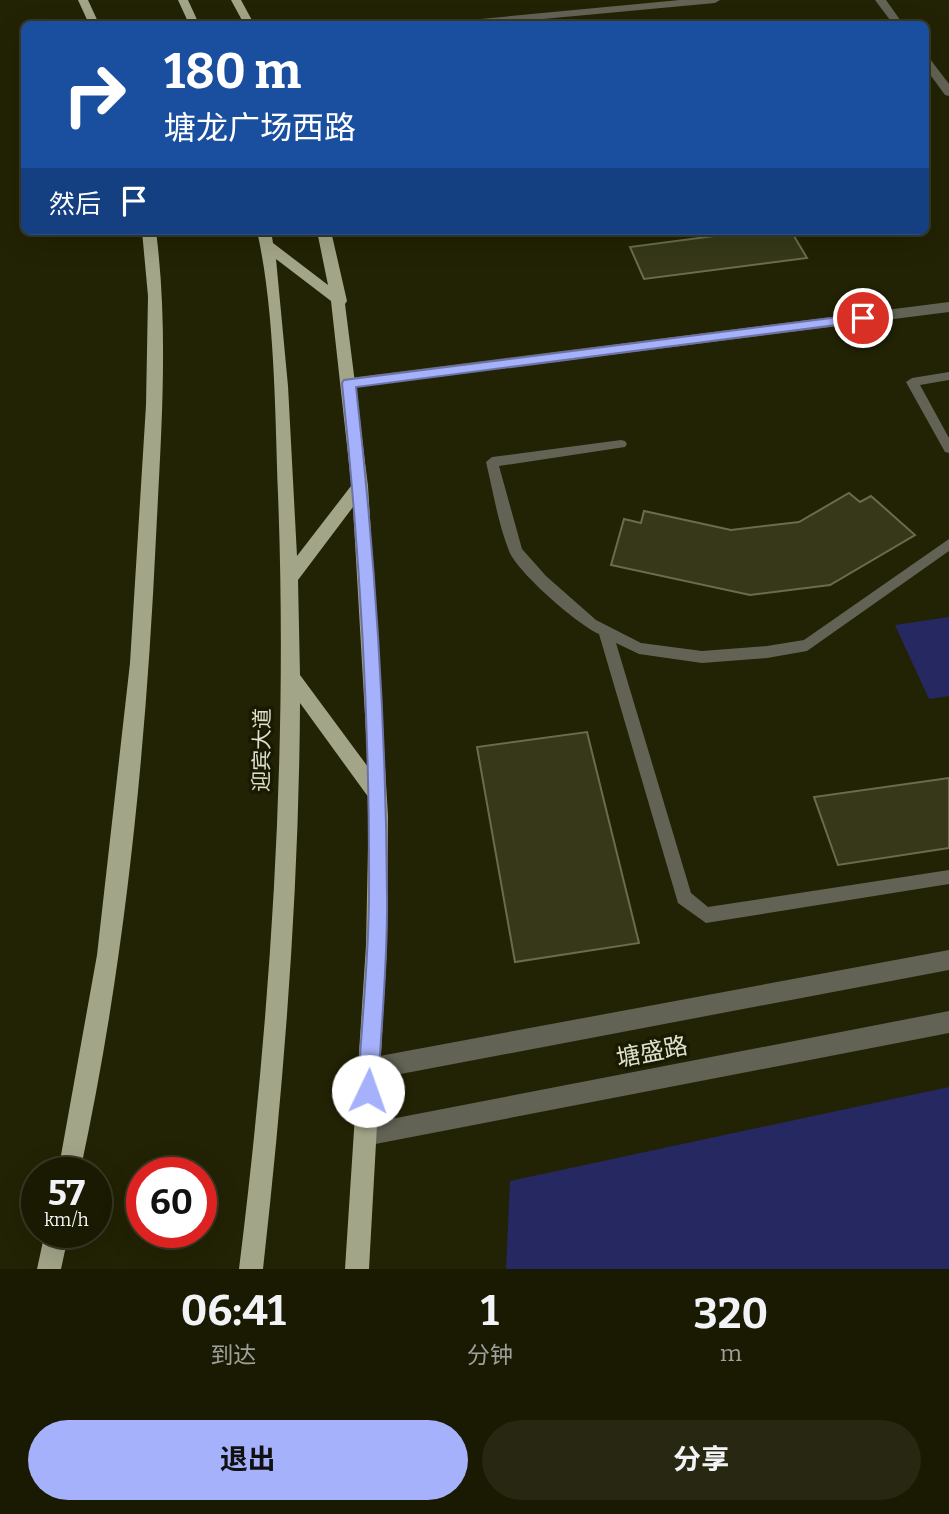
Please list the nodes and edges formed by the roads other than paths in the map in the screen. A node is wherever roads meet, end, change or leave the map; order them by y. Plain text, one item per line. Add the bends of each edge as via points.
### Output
1 (83, 0) edge
2 (183, 0) edge
3 (236, 0) edge
4 (716, 0) edge
5 (880, 0) edge
6 (93, 21) edge
7 (194, 21) edge
8 (247, 21) edge
9 (491, 21) edge
10 (896, 21) edge
11 (929, 65) edge
12 (949, 92) edge
13 (150, 235) edge
14 (325, 235) edge
15 (266, 239) edge
16 (340, 301) junction
17 (947, 310) edge
18 (949, 376) edge
19 (349, 383) junction
20 (621, 444) dead end
21 (949, 449) edge
22 (360, 486) junction
23 (949, 544) edge
24 (289, 579) junction
25 (605, 631) junction
26 (290, 676) junction
27 (376, 793) junction
28 (949, 877) edge
29 (949, 960) edge
30 (949, 1022) edge
31 (369, 1069) junction
32 (365, 1135) junction
33 (72, 1157) edge
34 (54, 1248) edge
35 (49, 1269) edge
36 (251, 1269) edge
37 (357, 1269) edge

1 - 6 main road
2 - 7 main road
3 - 8 main road
4 - 9 street
5 - 10 street
11 - 12 street
13 - 33 main road via 156,276 150,522 135,714 114,908
14 - 16 main road
15 - 16 main road
15 - 24 main road, 迎宾大道 via 280,366
16 - 19 main road
17 - 19 street
18 - 21 lane via 912,382
19 - 22 main road
20 - 25 lane via 492,462 516,551 551,589
22 - 24 main road
22 - 27 main road
23 - 25 lane via 807,645 702,657 639,648
24 - 26 main road, 迎宾大道
25 - 28 lane via 684,898 706,915
26 - 27 main road
26 - 36 main road, 迎宾大道 via 284,915 269,1130
27 - 31 main road via 378,897
29 - 31 street, 塘盛路
30 - 32 street, 塘盛路
31 - 32 main road
32 - 37 main road
34 - 35 main road

